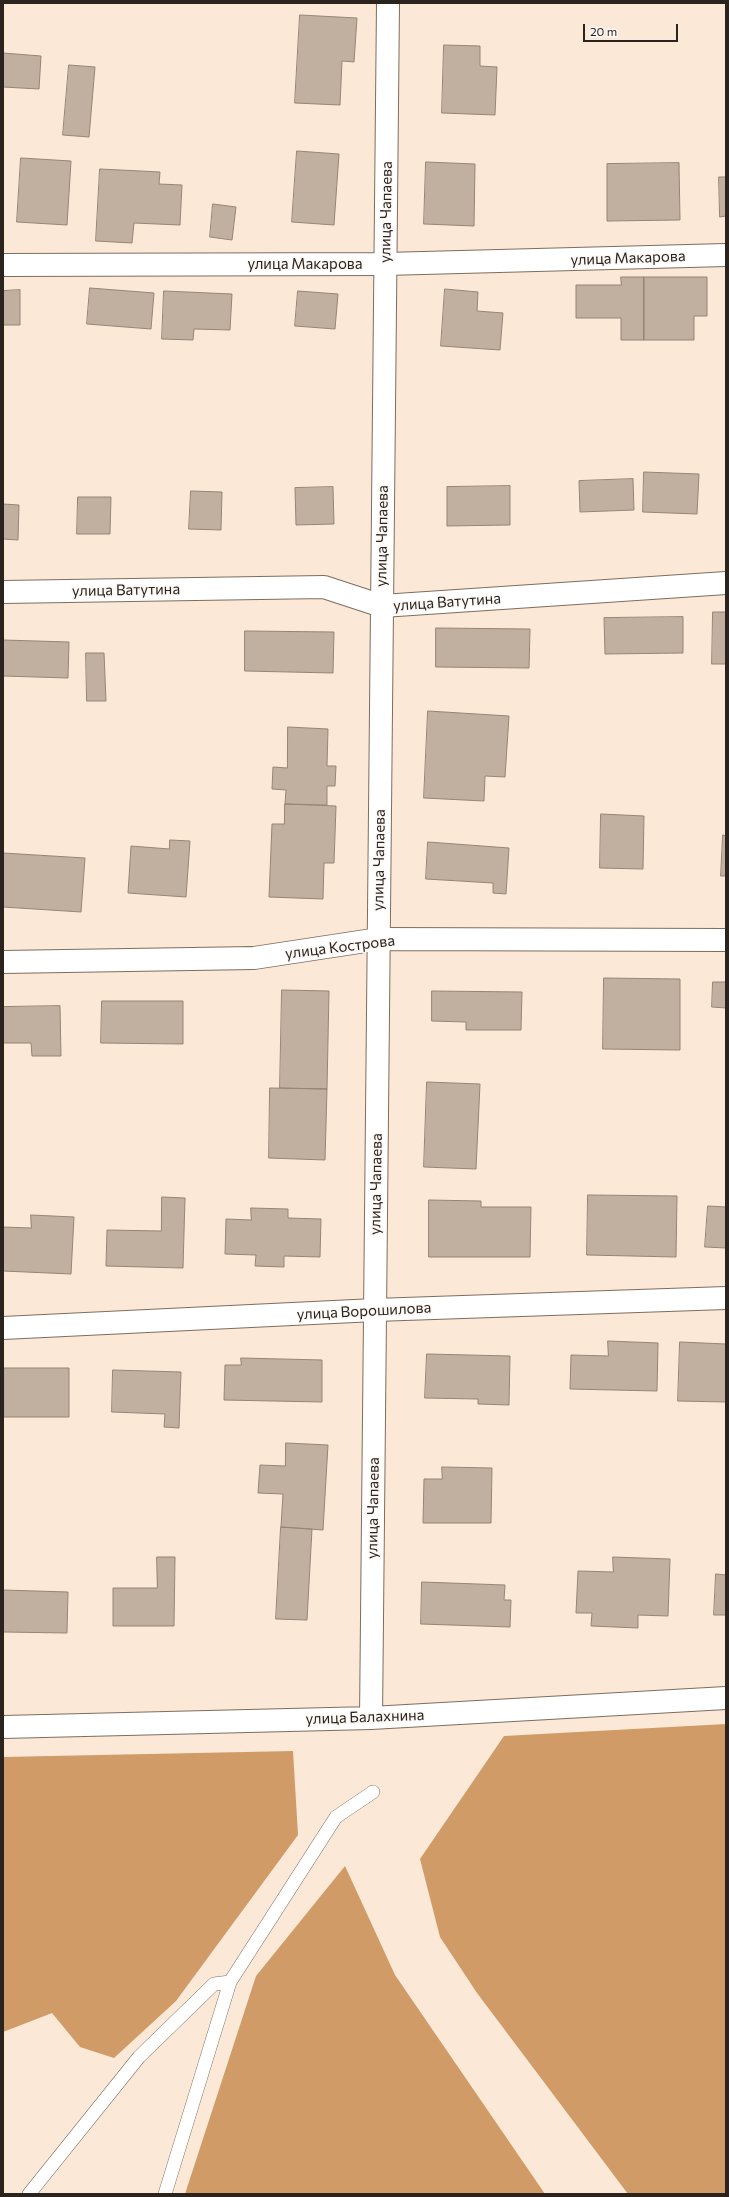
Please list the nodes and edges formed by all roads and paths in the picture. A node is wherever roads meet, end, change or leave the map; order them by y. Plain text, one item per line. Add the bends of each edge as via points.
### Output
1 (388, 3) edge
2 (726, 255) edge
3 (3, 264) edge
4 (385, 264) junction
5 (726, 583) edge
6 (3, 592) edge
7 (382, 606) junction
8 (379, 939) junction
9 (726, 940) edge
10 (3, 962) edge
11 (726, 1298) edge
12 (375, 1310) junction
13 (3, 1328) edge
14 (726, 1698) edge
15 (371, 1718) junction
16 (3, 1727) edge
17 (373, 1792) dead end
18 (230, 1982) junction
19 (29, 2194) edge
20 (165, 2194) edge

1 - 4 street, улица Чапаева
2 - 4 street, улица Макарова
3 - 4 street, улица Макарова
4 - 7 street, улица Чапаева
5 - 7 street, улица Ватутина
6 - 7 street, улица Ватутина via 324,588
7 - 8 street, улица Чапаева
8 - 9 street, улица Кострова
8 - 10 street, улица Кострова via 254,958
8 - 12 street, улица Чапаева
11 - 12 street, улица Ворошилова
12 - 13 street, улица Ворошилова
12 - 15 street, улица Чапаева
14 - 15 street, улица Балахнина
15 - 16 street, улица Балахнина
17 - 18 lane via 336,1817
18 - 19 lane via 214,1984 139,2057
18 - 20 lane

